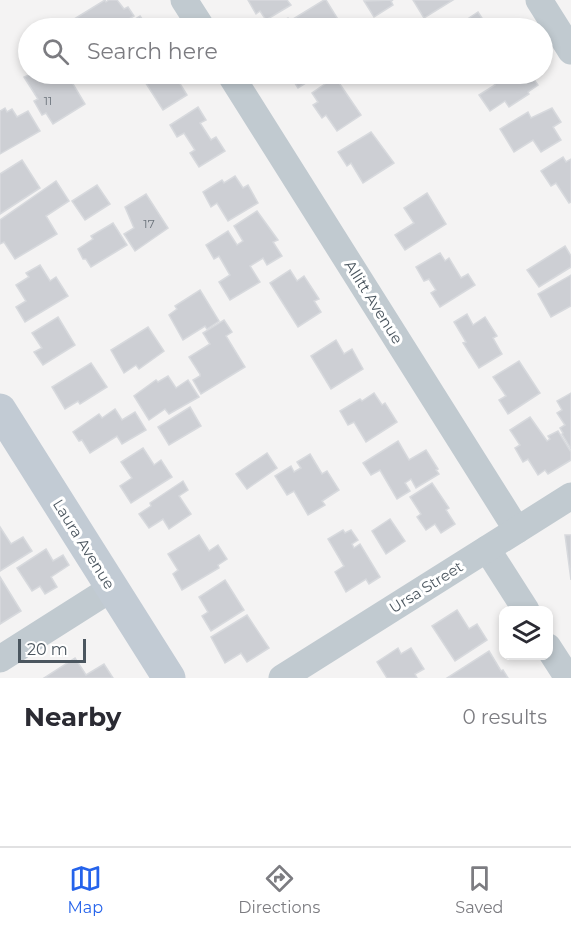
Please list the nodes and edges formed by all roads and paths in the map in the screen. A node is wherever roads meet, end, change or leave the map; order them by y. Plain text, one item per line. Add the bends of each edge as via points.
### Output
1 (184, 0) edge
2 (539, 0) edge
3 (196, 18) edge
4 (550, 18) edge
5 (553, 22) edge
6 (571, 51) edge
7 (236, 84) edge
8 (0, 410) edge
9 (571, 496) edge
10 (517, 530) junction
11 (487, 549) junction
12 (112, 588) junction
13 (523, 606) edge
14 (553, 654) edge
15 (0, 659) edge
16 (169, 678) edge
17 (282, 678) edge
18 (568, 678) edge

1 - 3 street
2 - 4 street
5 - 6 street
7 - 10 street, Allitt Avenue
8 - 12 street, Laura Avenue
9 - 10 street, Ursa Street
10 - 11 street, Ursa Street
11 - 13 street
11 - 17 street, Ursa Street
12 - 15 street
12 - 16 street, Laura Avenue
14 - 18 street

